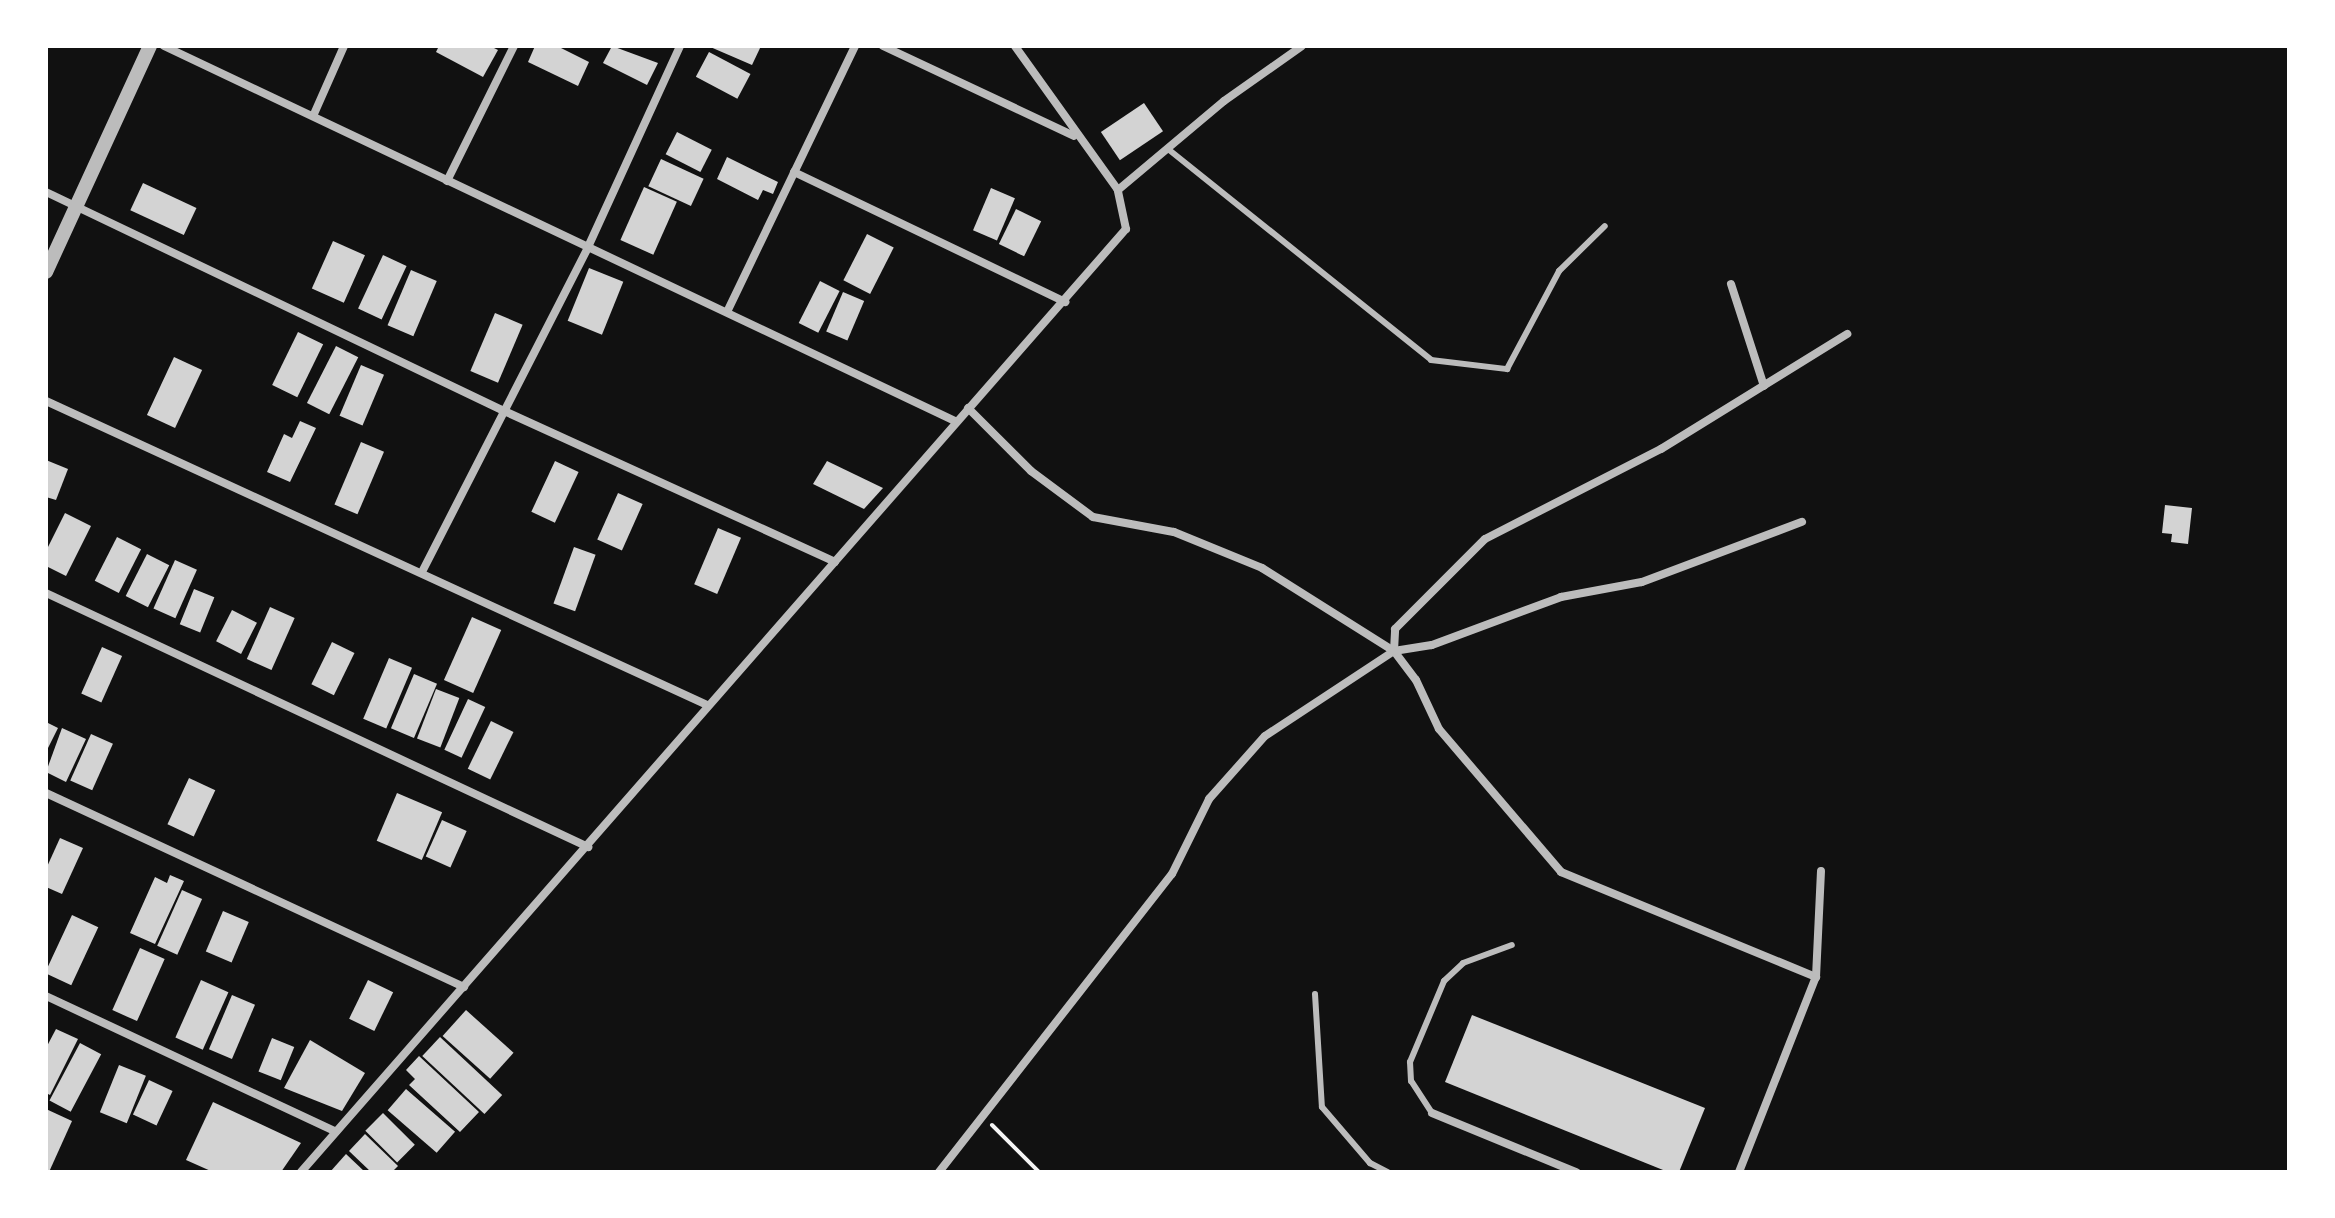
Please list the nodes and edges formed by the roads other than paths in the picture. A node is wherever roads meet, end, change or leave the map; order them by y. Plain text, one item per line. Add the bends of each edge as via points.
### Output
1 (150, 46) edge
2 (164, 46) edge
3 (344, 46) edge
4 (514, 46) edge
5 (680, 46) edge
6 (855, 46) edge
7 (883, 46) edge
8 (1015, 46) edge
9 (1302, 46) edge
10 (314, 114) junction
11 (1077, 137) junction
12 (1168, 149) junction
13 (794, 172) junction
14 (447, 181) junction
15 (1118, 190) junction
16 (46, 192) edge
17 (76, 206) junction
18 (1605, 226) dead end
19 (588, 247) junction
20 (46, 272) edge
21 (1731, 284) dead end
22 (1065, 302) junction
23 (727, 312) junction
24 (1847, 334) dead end
25 (1764, 386) junction
26 (46, 401) edge
27 (968, 408) junction
28 (502, 410) junction
29 (955, 421) junction
30 (1802, 522) dead end
31 (835, 562) junction
32 (423, 570) junction
33 (46, 593) edge
34 (1394, 651) junction
35 (707, 705) junction
36 (46, 793) edge
37 (588, 847) junction
38 (1821, 871) dead end
39 (1512, 945) dead end
40 (1816, 977) junction
41 (464, 987) junction
42 (1315, 994) dead end
43 (46, 996) edge
44 (1432, 1113) joint
45 (336, 1132) junction
46 (301, 1172) edge
47 (939, 1172) edge
48 (1388, 1172) edge
49 (1576, 1172) edge
50 (1739, 1172) edge

1 - 17 street
2 - 10 street
3 - 10 street
4 - 14 street
5 - 19 street
6 - 13 street
7 - 11 street
8 - 11 street
9 - 12 street
10 - 14 street
11 - 15 street
12 - 15 street
12 - 18 lane via 1431,360 1507,369 1559,271
13 - 22 street
13 - 23 street
14 - 19 street
15 - 22 street via 1126,229
16 - 17 street
17 - 20 street
17 - 28 street
19 - 23 street
19 - 28 street
21 - 25 street
22 - 27 street
23 - 29 street
24 - 25 street
25 - 34 street via 1661,449 1485,539 1395,629
26 - 32 street
27 - 29 street
27 - 34 street via 1031,471 1093,517 1174,532 1262,568
28 - 31 street
28 - 32 street
29 - 31 street
30 - 34 street via 1642,582 1561,597 1432,645
31 - 35 street
32 - 35 street
33 - 37 street
34 - 40 street via 1416,680 1439,729 1561,872
34 - 47 street via 1265,736 1209,799 1172,874
35 - 37 street
36 - 41 street
37 - 41 street
38 - 40 street
39 - 44 lane via 1463,963 1444,981 1410,1062 1411,1081
40 - 50 street
41 - 45 street
42 - 48 lane via 1322,1107 1370,1163
43 - 45 street
44 - 49 street
45 - 46 street

